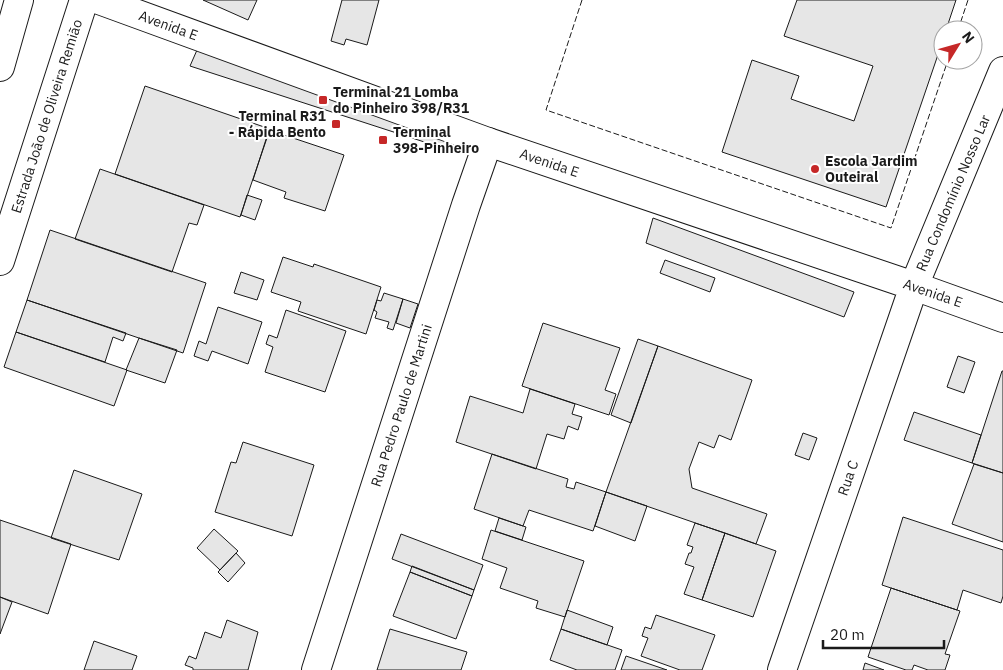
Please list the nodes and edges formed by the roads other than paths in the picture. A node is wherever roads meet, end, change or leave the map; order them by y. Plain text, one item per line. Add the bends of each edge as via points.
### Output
1 (19, 0) edge
2 (84, 0) edge
3 (99, 0) edge
4 (0, 67) edge
5 (1003, 72) edge
6 (488, 142) junction
7 (0, 261) edge
8 (914, 286) junction
9 (1003, 318) edge
10 (316, 670) edge
11 (782, 670) edge

1 - 4 street
2 - 7 street, Estrada João de Oliveira Remião
3 - 6 street, Avenida E
5 - 8 street, Rua Condomínio Nosso Lar
6 - 8 street, Avenida E
6 - 10 street, Rua Pedro Paulo de Martini
8 - 9 street, Avenida E
8 - 11 street, Rua C

